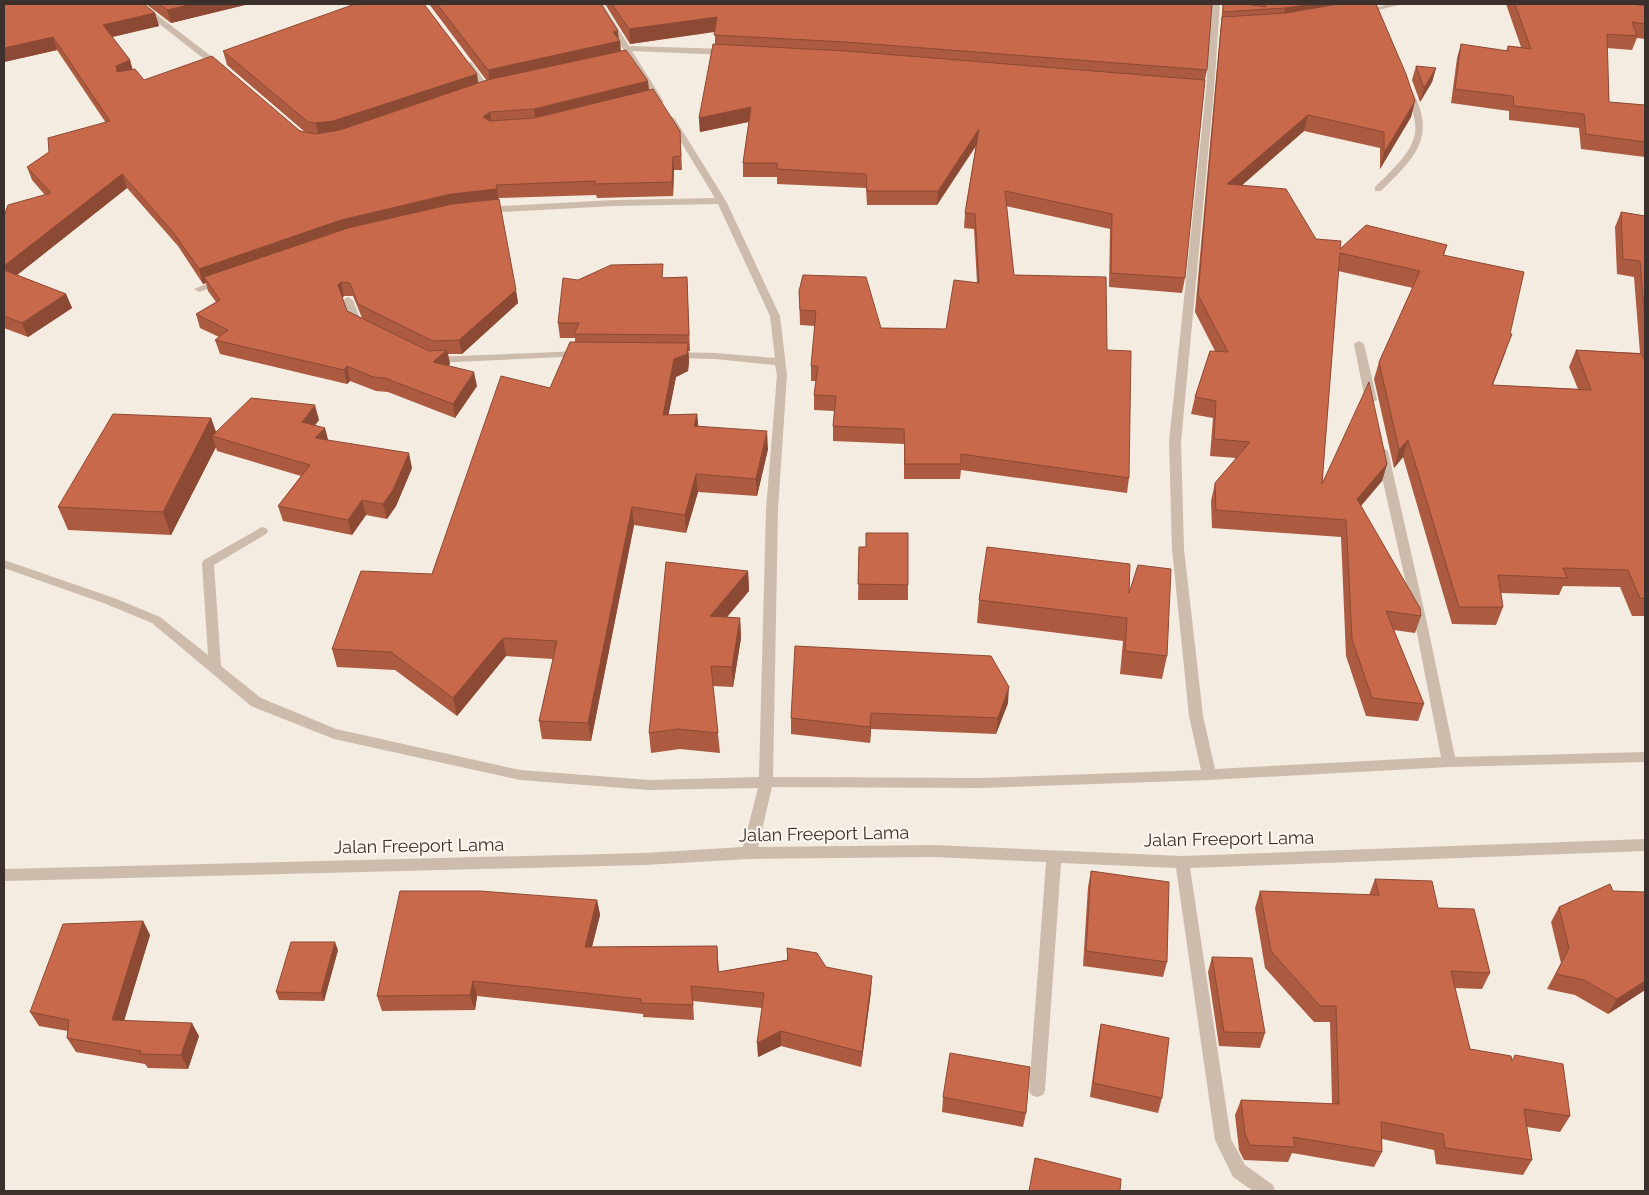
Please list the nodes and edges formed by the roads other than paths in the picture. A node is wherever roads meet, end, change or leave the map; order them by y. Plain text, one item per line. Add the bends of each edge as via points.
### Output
1 (138, 4) edge
2 (600, 4) edge
3 (1216, 4) edge
4 (1399, 4) edge
5 (1349, 14) edge
6 (735, 52) edge
7 (627, 55) junction
8 (464, 58) edge
9 (228, 73) edge
10 (1406, 85) edge
11 (496, 88) edge
12 (486, 90) junction
13 (477, 94) edge
14 (1378, 189) dead end
15 (721, 201) junction
16 (474, 211) edge
17 (227, 279) edge
18 (199, 289) dead end
19 (348, 300) edge
20 (372, 330) edge
21 (1359, 344) dead end
22 (590, 354) edge
23 (424, 355) edge
24 (657, 355) edge
25 (780, 362) junction
26 (1373, 408) edge
27 (1379, 436) edge
28 (262, 531) dead end
29 (4, 564) edge
30 (215, 669) junction
31 (1645, 757) edge
32 (1449, 762) junction
33 (1209, 775) junction
34 (766, 782) junction
35 (1645, 844) edge
36 (749, 852) junction
37 (1054, 856) junction
38 (1182, 862) junction
39 (4, 875) edge
40 (1037, 1090) dead end
41 (1268, 1191) edge

1 - 9 street via 210,64
2 - 7 street
3 - 33 street via 1219,29 1205,90 1175,442 1178,549 1196,716
4 - 5 street via 1376,14
6 - 7 street
7 - 15 street
8 - 12 street
10 - 14 street via 1420,128 1414,145
11 - 12 street
12 - 13 street
15 - 16 street via 514,206
15 - 25 street via 775,316
17 - 18 street
19 - 20 street via 355,321
21 - 26 street
22 - 23 street via 432,360
24 - 25 street
25 - 34 street via 782,375 772,509
27 - 32 street
28 - 30 street via 208,563
29 - 30 street via 156,620
30 - 34 street via 256,702 334,734 520,775 649,785
31 - 32 street
32 - 33 street
33 - 34 street via 982,783
34 - 36 street
35 - 38 street, Jalan Freeport Lama
36 - 37 street, Jalan Freeport Lama via 934,851
36 - 39 street, Jalan Freeport Lama via 644,859
37 - 38 street, Jalan Freeport Lama
37 - 40 street
38 - 41 street via 1223,1140 1239,1171

